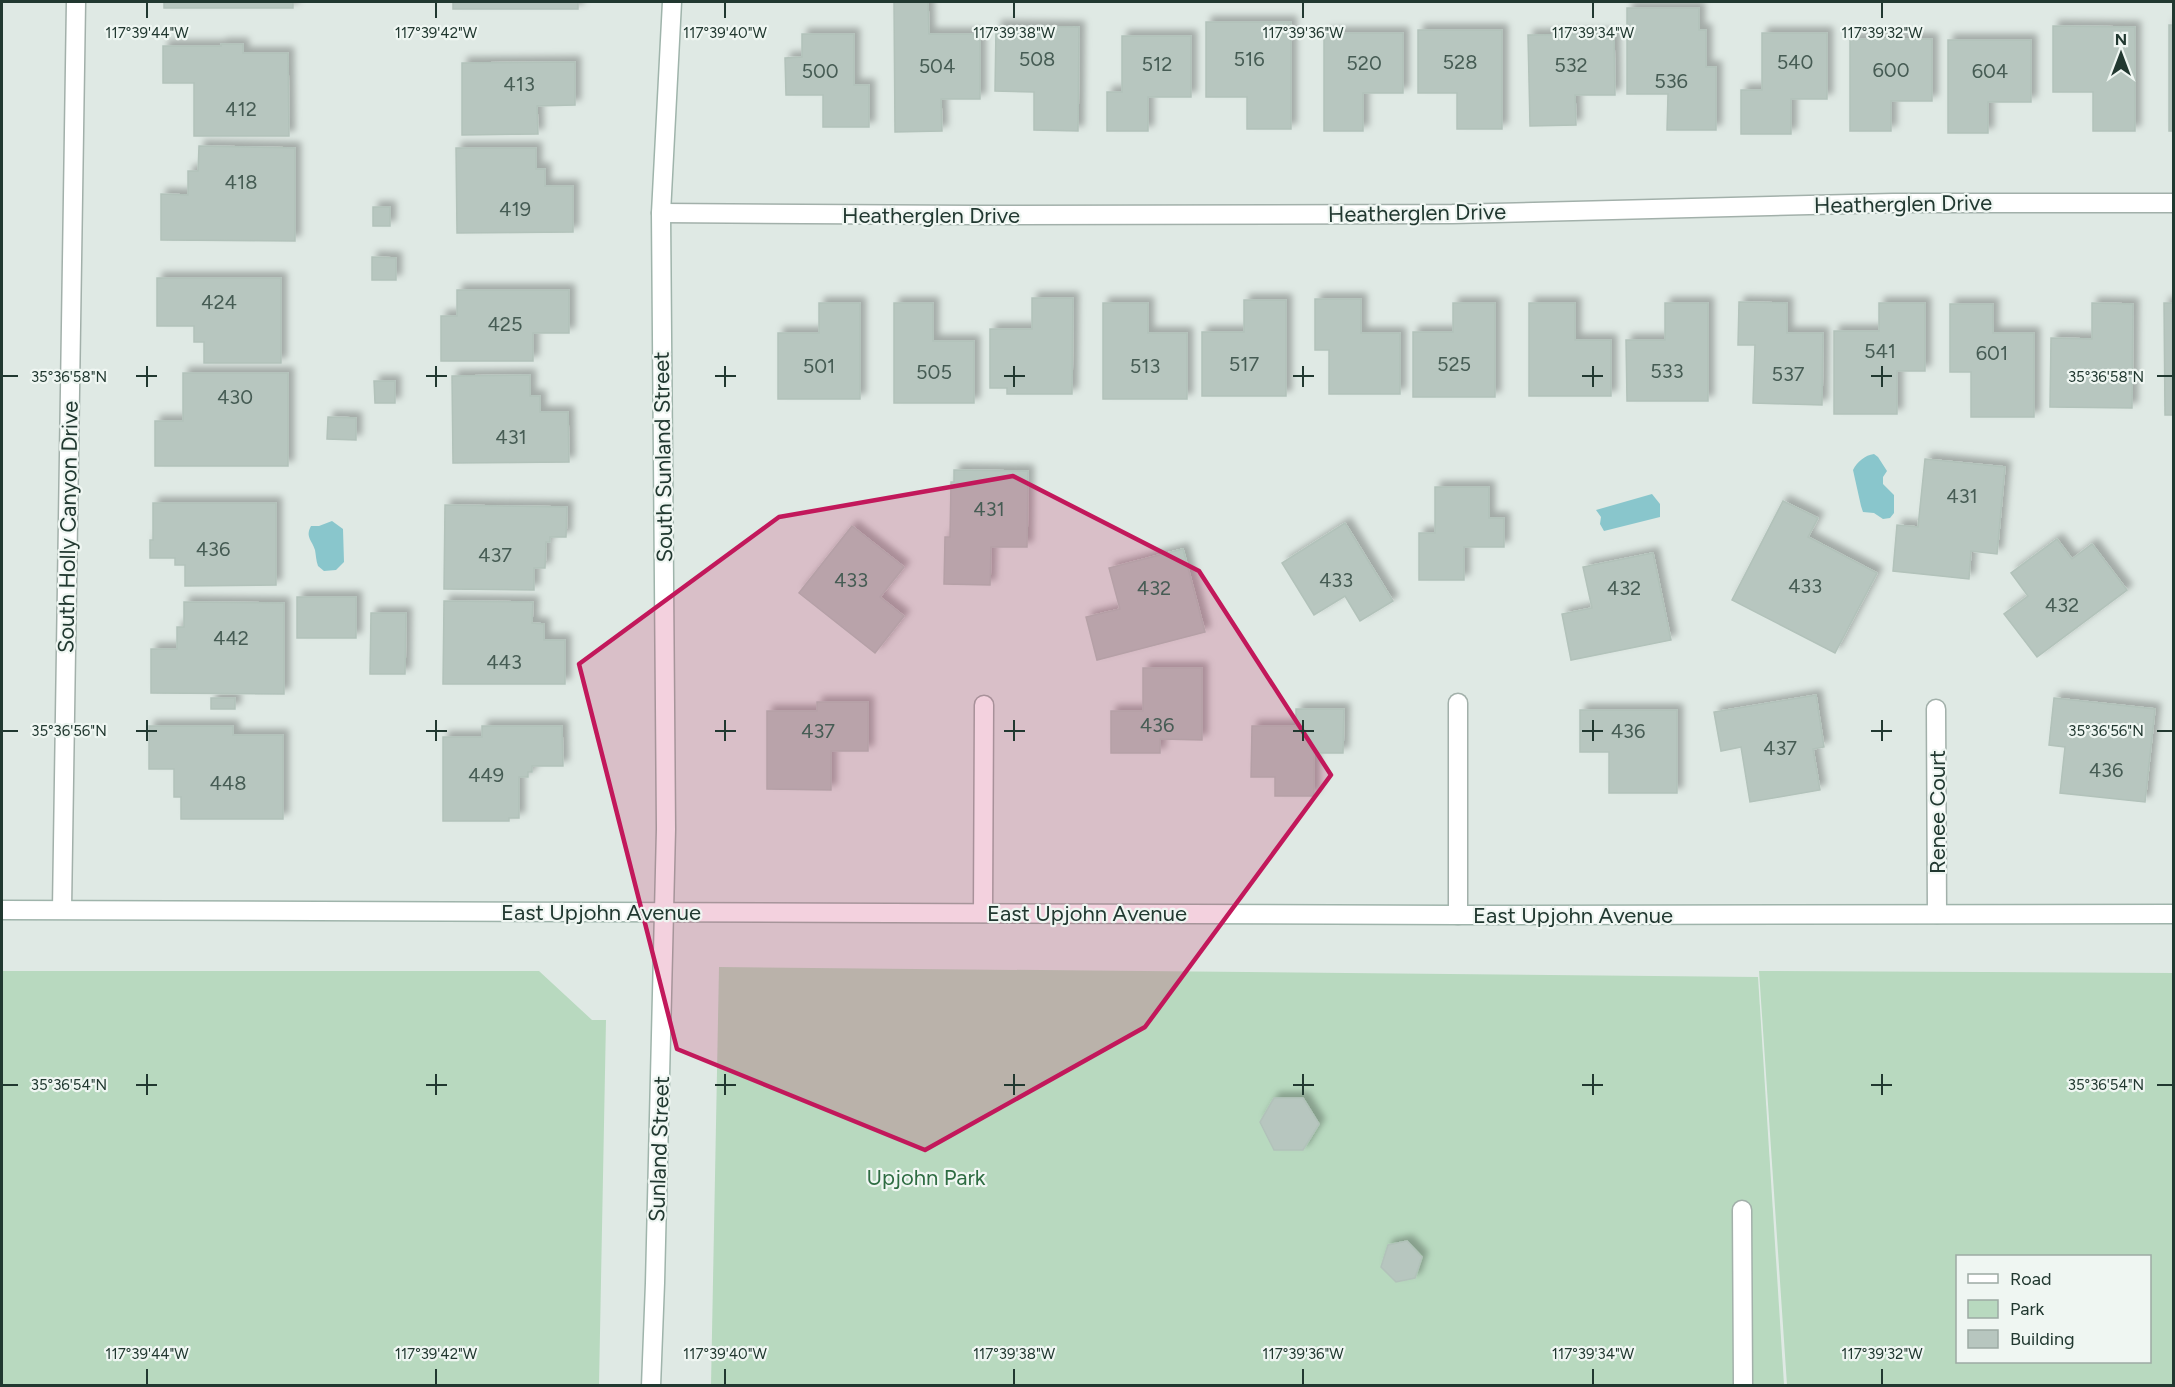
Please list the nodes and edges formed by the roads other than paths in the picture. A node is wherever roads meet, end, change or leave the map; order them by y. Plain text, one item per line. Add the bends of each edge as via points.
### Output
1 (76, 2) edge
2 (672, 2) edge
3 (2174, 203) edge
4 (661, 213) junction
5 (1458, 703) dead end
6 (984, 705) dead end
7 (1936, 709) dead end
8 (62, 909) junction
9 (2, 910) edge
10 (665, 912) junction
11 (983, 913) junction
12 (1937, 914) junction
13 (2174, 914) edge
14 (1458, 915) junction
15 (1742, 1210) dead end
16 (651, 1386) edge
17 (1743, 1386) edge

1 - 8 street, South Holly Canyon Drive
2 - 4 street, South Sunland Street
3 - 4 street, Heatherglen Drive via 1893,203 1452,214
4 - 10 street, South Sunland Street
5 - 14 street
6 - 11 street
7 - 12 street, Renee Court
8 - 9 street, East Upjohn Avenue
8 - 10 street, East Upjohn Avenue
10 - 11 street, East Upjohn Avenue
10 - 16 street, Sunland Street
11 - 14 street, East Upjohn Avenue
12 - 13 street, East Upjohn Avenue
12 - 14 street, East Upjohn Avenue
15 - 17 street

